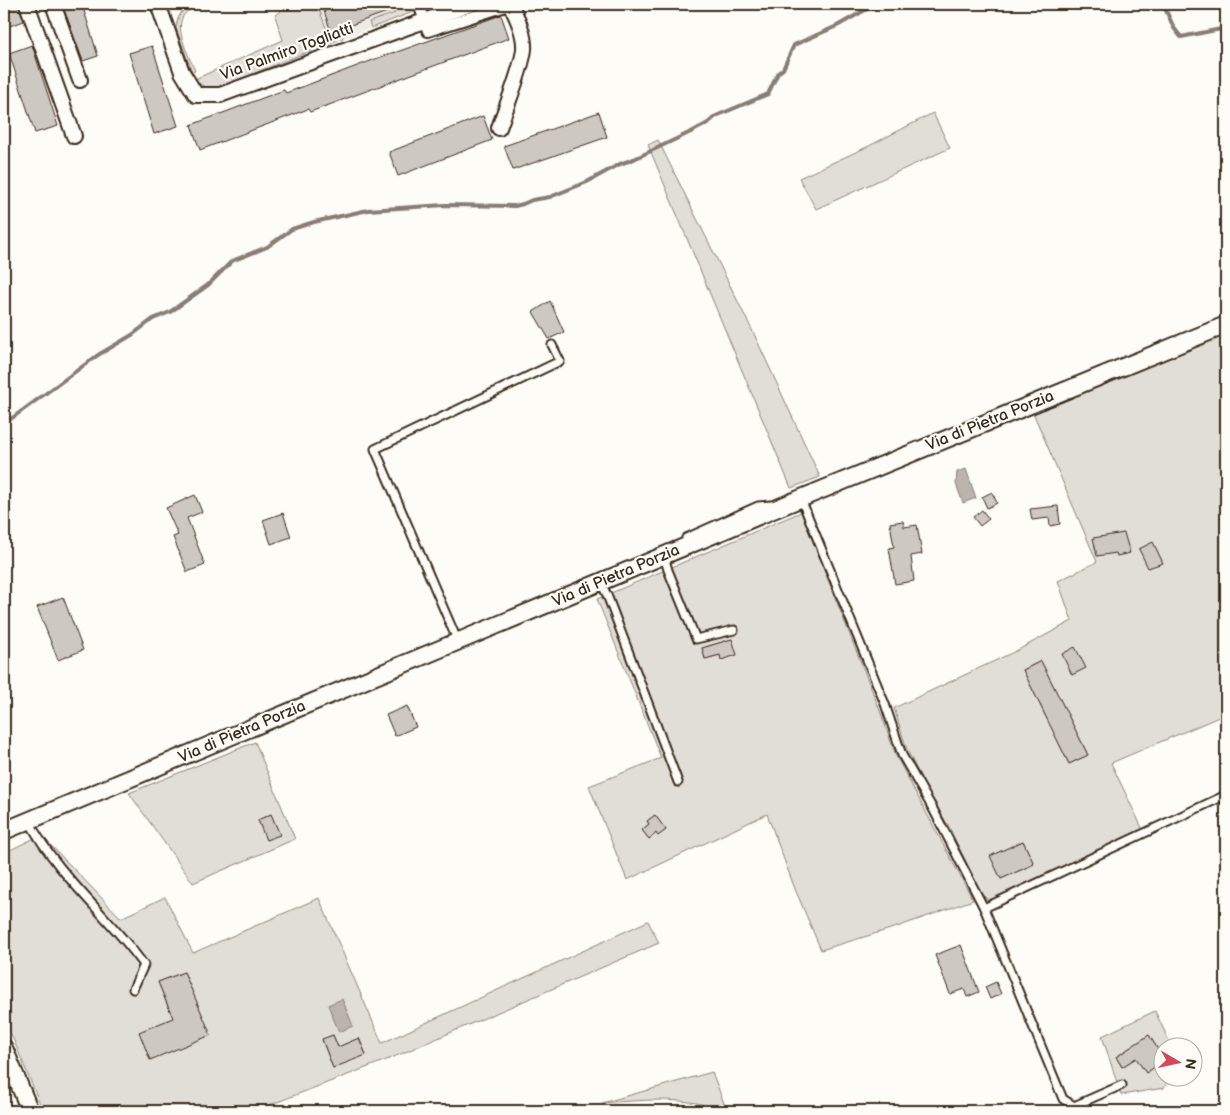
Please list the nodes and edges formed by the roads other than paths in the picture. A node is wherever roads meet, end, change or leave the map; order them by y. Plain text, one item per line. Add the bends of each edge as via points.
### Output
1 (27, 4) edge
2 (53, 4) edge
3 (158, 4) edge
4 (419, 4) edge
5 (472, 4) edge
6 (511, 4) edge
7 (424, 20) junction
8 (80, 80) dead end
9 (499, 128) dead end
10 (74, 136) dead end
11 (1226, 325) edge
12 (552, 345) dead end
13 (796, 501) junction
14 (670, 554) junction
15 (600, 582) junction
16 (734, 630) dead end
17 (458, 642) junction
18 (678, 782) dead end
19 (1226, 795) edge
20 (29, 821) junction
21 (5, 832) edge
22 (984, 908) junction
23 (132, 989) dead end
24 (4, 1048) edge
25 (1122, 1085) dead end
26 (30, 1111) edge

1 - 10 street
2 - 8 street
3 - 7 street, Via Palmiro Togliatti via 182,72 196,95 220,95
4 - 7 street
5 - 7 street
6 - 7 street via 428,31
6 - 9 street via 523,34 524,48
11 - 13 street, Via di Pietra Porzia
12 - 17 lane via 560,361 375,449
13 - 14 street, Via di Pietra Porzia
13 - 22 lane via 885,704 902,755
14 - 15 street, Via di Pietra Porzia
14 - 16 lane via 668,570 696,639
15 - 17 street, Via di Pietra Porzia
15 - 18 lane
17 - 20 street, Via di Pietra Porzia
19 - 22 lane
20 - 21 street, Via di Pietra Porzia
20 - 23 lane via 68,877 144,965
22 - 25 lane via 1063,1099 1074,1106
24 - 26 street

